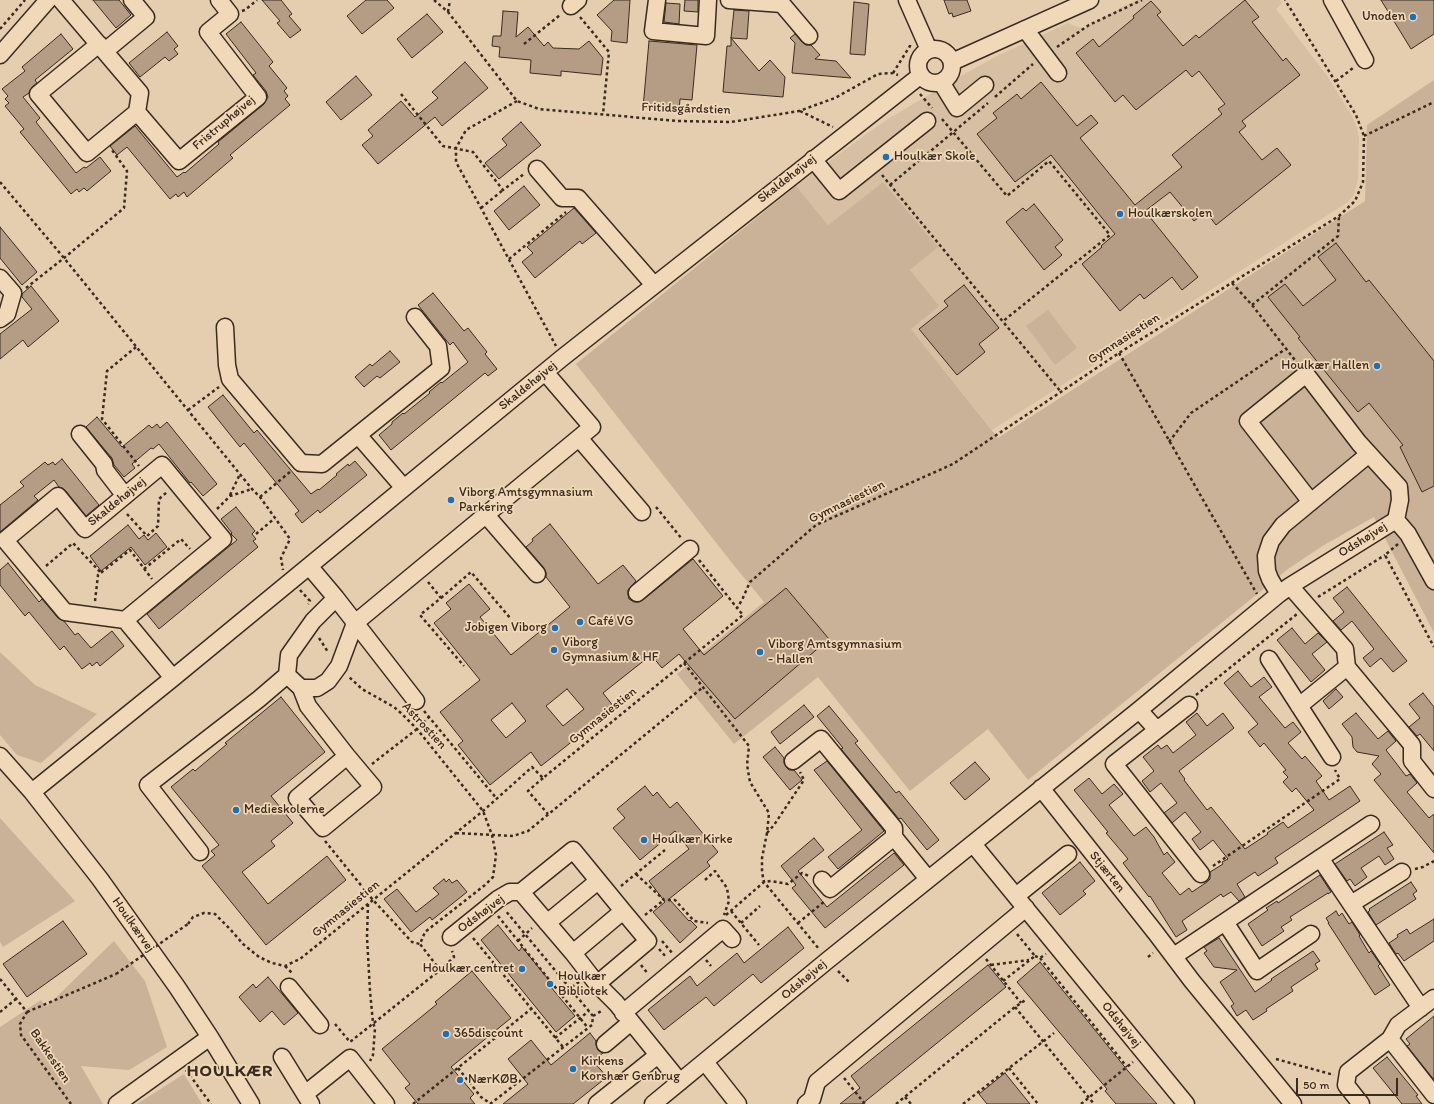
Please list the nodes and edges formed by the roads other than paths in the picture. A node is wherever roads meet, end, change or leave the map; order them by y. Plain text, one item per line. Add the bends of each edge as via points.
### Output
1 (48, 0) edge
2 (62, 0) edge
3 (132, 0) edge
4 (219, 0) edge
5 (657, 0) edge
6 (708, 0) edge
7 (729, 0) edge
8 (907, 0) edge
9 (1090, 0) edge
10 (1332, 0) edge
11 (1025, 29) junction
12 (809, 36) dead end
13 (102, 47) junction
14 (929, 50) junction
15 (0, 55) edge
16 (1365, 60) road end
17 (952, 62) junction
18 (1058, 73) dead end
19 (916, 79) junction
20 (940, 82) junction
21 (985, 85) dead end
22 (137, 112) junction
23 (933, 115) road end
24 (812, 159) junction
25 (538, 169) road end
26 (0, 278) edge
27 (654, 285) junction
28 (415, 316) dead end
29 (0, 319) edge
30 (225, 327) dead end
31 (545, 372) junction
32 (80, 434) dead end
33 (358, 435) junction
34 (579, 438) junction
35 (1369, 454) junction
36 (404, 488) junction
37 (121, 499) junction
38 (1311, 502) junction
39 (642, 512) dead end
40 (486, 515) junction
41 (1396, 520) junction
42 (690, 549) dead end
43 (309, 566) junction
44 (537, 574) dead end
45 (1434, 581) edge
46 (1285, 590) junction
47 (637, 593) dead end
48 (336, 598) junction
49 (125, 620) junction
50 (356, 623) junction
51 (1269, 659) dead end
52 (1347, 667) junction
53 (287, 675) junction
54 (173, 678) junction
55 (301, 688) junction
56 (416, 701) road end
57 (1189, 705) road end
58 (1299, 706) junction
59 (1139, 710) junction
60 (1157, 730) junction
61 (0, 756) edge
62 (347, 756) junction
63 (1332, 757) road end
64 (793, 761) road end
65 (1040, 788) junction
66 (1434, 788) edge
67 (32, 792) junction
68 (1371, 824) dead end
69 (894, 837) junction
70 (972, 844) junction
71 (200, 852) dead end
72 (1068, 854) dead end
73 (1320, 858) junction
74 (1402, 872) road end
75 (1201, 874) road end
76 (928, 879) junction
77 (598, 881) junction
78 (826, 884) road end
79 (522, 892) junction
80 (1021, 902) junction
81 (1351, 904) junction
82 (624, 911) junction
83 (545, 921) junction
84 (1225, 922) junction
85 (1311, 934) dead end
86 (451, 937) road end
87 (732, 939) dead end
88 (573, 953) junction
89 (1174, 956) junction
90 (593, 979) junction
91 (292, 982) road end
92 (1434, 998) edge
93 (1421, 1008) junction
94 (627, 1017) junction
95 (325, 1022) road end
96 (210, 1037) junction
97 (1390, 1039) junction
98 (605, 1044) dead end
99 (658, 1055) junction
100 (282, 1057) dead end
101 (705, 1062) junction
102 (680, 1082) junction
103 (1434, 1094) edge
104 (308, 1099) edge
105 (117, 1104) edge
106 (251, 1104) edge
107 (386, 1104) edge
108 (597, 1104) edge
109 (653, 1104) edge
110 (738, 1104) edge
111 (806, 1104) edge
112 (1186, 1104) edge
113 (1293, 1104) edge
114 (1361, 1104) edge

1 - 15 street
2 - 13 street
3 - 13 street via 146,17
4 - 22 street, Fristruphøjvej via 230,14 208,32 258,97 179,161
5 - 6 street via 653,31 706,36
7 - 12 street via 782,4
8 - 14 street
9 - 11 street
10 - 16 street
11 - 17 street
11 - 18 street
13 - 22 street via 140,92
13 - 22 street via 38,94 87,153
14 - 17 street via 943,51
14 - 19 street via 920,59
17 - 20 street via 947,78
19 - 20 street
19 - 24 street, Skaldehøjvej
20 - 21 street via 957,108
23 - 24 street via 839,191
24 - 27 street, Skaldehøjvej
25 - 27 street via 562,198 578,198
26 - 29 street via 13,293 7,314
27 - 31 street, Skaldehøjvej
28 - 33 street via 438,346 441,368
30 - 33 street via 230,379 301,463 322,464
31 - 34 street via 592,427
31 - 36 street, Skaldehøjvej
32 - 37 street via 104,464
33 - 36 street
34 - 39 street
34 - 40 street
35 - 38 street
35 - 38 street via 1306,374 1248,421
35 - 41 street via 1399,487 1400,500
36 - 43 street, Skaldehøjvej
37 - 49 street, Skaldehøjvej via 162,465 223,539
37 - 49 street, Skaldehøjvej via 85,529 58,496 5,540 65,612
38 - 46 street via 1283,525 1271,541 1266,556 1270,579
40 - 44 street
40 - 50 street
41 - 45 street, Odshøjvej via 1408,534
41 - 46 street, Odshøjvej
42 - 47 street
43 - 48 street
43 - 54 street, Skaldehøjvej
46 - 52 street via 1307,606 1345,649
46 - 59 street, Odshøjvej
48 - 50 street
48 - 53 street via 313,621 289,655
49 - 54 street
50 - 55 street via 339,666 328,681 318,688
50 - 56 street
51 - 58 street
52 - 58 street
52 - 66 street via 1412,745 1412,761
53 - 55 street
53 - 71 street via 148,785
54 - 67 street, Skaldehøjvej
55 - 62 street via 308,706
57 - 60 street
58 - 63 street
59 - 60 street
59 - 65 street, Odshøjvej
60 - 75 street via 1114,764
61 - 67 street, Houlkærvej
62 - 62 street via 297,798 323,828 372,787
64 - 69 street via 821,739 894,828
65 - 70 street, Odshøjvej
65 - 89 street, Stjærten
67 - 96 street, Houlkærvej via 100,879
68 - 73 street
69 - 76 street
69 - 78 street
70 - 76 street, Odshøjvej
70 - 80 street, Odshøjvej
72 - 80 street
73 - 81 street
73 - 84 street
74 - 81 street
76 - 101 street, Odshøjvej
77 - 79 street via 573,850
77 - 82 street
77 - 83 street
79 - 83 street, Odshøjvej
79 - 86 street, Odshøjvej via 510,892 494,902
80 - 111 street via 1008,923 817,1082 812,1099
80 - 112 street, Odshøjvej
81 - 93 street
82 - 88 street
82 - 90 street via 648,941
83 - 88 street, Odshøjvej
84 - 85 street via 1257,970
84 - 89 street
87 - 94 street via 724,929 657,985
88 - 90 street, Odshøjvej
89 - 113 street, Stjærten
90 - 94 street, Odshøjvej
91 - 95 street
92 - 93 street
93 - 97 street via 1398,1025
94 - 98 street
94 - 99 street, Odshøjvej
96 - 105 street
96 - 106 street, Houlkærvej
97 - 103 street
97 - 114 street via 1348,1072 1346,1085
99 - 102 street, Odshøjvej
99 - 108 street
100 - 104 street
101 - 102 street, Odshøjvej
101 - 110 street
102 - 109 street, Odshøjvej
104 - 107 street via 350,1058

